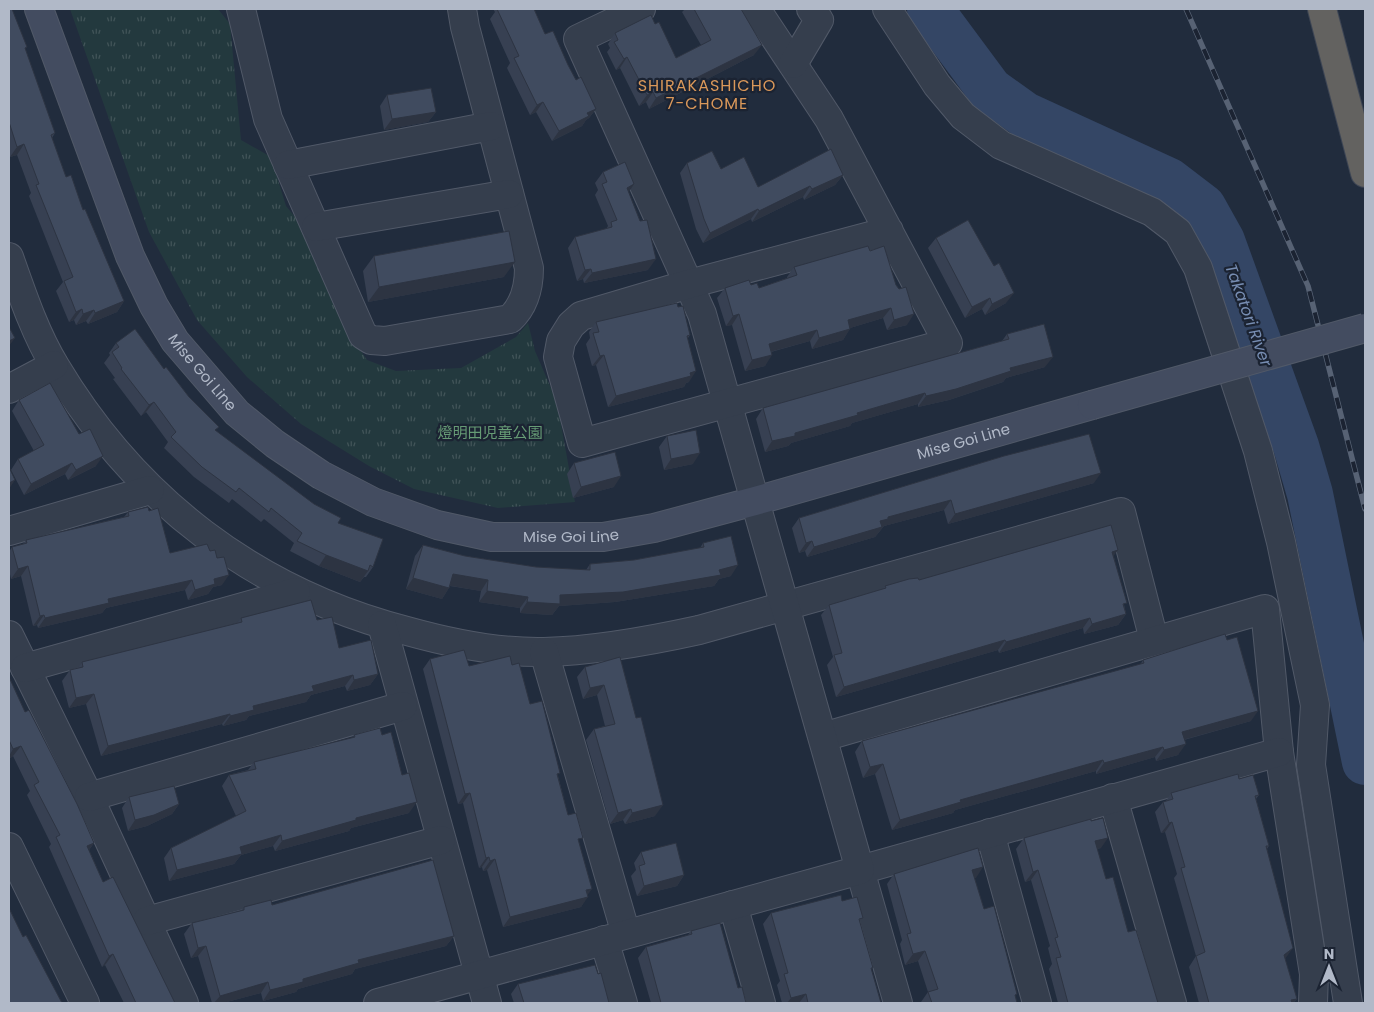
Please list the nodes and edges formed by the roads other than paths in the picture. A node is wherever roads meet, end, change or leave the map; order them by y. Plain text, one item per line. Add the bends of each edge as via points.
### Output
1 (39, 9) edge
2 (241, 9) edge
3 (462, 9) edge
4 (641, 9) edge
5 (756, 9) edge
6 (812, 9) edge
7 (887, 9) edge
8 (1322, 9) edge
9 (793, 64) junction
10 (491, 126) junction
11 (288, 165) junction
12 (1365, 173) edge
13 (509, 194) junction
14 (316, 227) junction
15 (889, 232) junction
16 (9, 258) edge
17 (689, 284) junction
18 (1365, 328) edge
19 (54, 365) junction
20 (9, 389) edge
21 (727, 402) junction
22 (150, 490) junction
23 (755, 501) junction
24 (9, 531) edge
25 (296, 592) junction
26 (785, 605) junction
27 (382, 625) junction
28 (9, 635) edge
29 (1154, 640) junction
30 (544, 652) junction
31 (25, 668) junction
32 (403, 706) junction
33 (823, 737) junction
34 (1279, 752) junction
35 (89, 797) junction
36 (1113, 798) junction
37 (990, 833) junction
38 (441, 840) junction
39 (9, 846) edge
40 (860, 870) junction
41 (733, 905) junction
42 (147, 921) junction
43 (615, 937) junction
44 (479, 974) junction
45 (85, 1003) edge
46 (184, 1003) edge
47 (378, 1003) edge
48 (487, 1003) edge
49 (623, 1003) edge
50 (761, 1003) edge
51 (898, 1003) edge
52 (1037, 1003) edge
53 (1172, 1003) edge
54 (1312, 1003) edge
55 (1348, 1003) edge

1 - 23 main road, Mise Goi Line via 118,224 154,306 175,341 230,406 275,444 321,475 373,502 437,525 492,537 603,537 654,528
2 - 11 street via 268,120
3 - 10 street
4 - 17 street via 578,39
5 - 9 street
6 - 9 street via 819,20
7 - 55 street via 937,85 963,116 1001,145 1152,212 1178,232 1198,268 1258,451 1315,705 1312,765
8 - 12 highway
9 - 15 street via 829,119
10 - 11 street
10 - 13 street
11 - 14 street
13 - 14 street
13 - 14 street via 529,268 529,284 515,314 510,319 385,341 371,340 364,335
15 - 17 street
15 - 21 street via 948,343
16 - 19 street
17 - 21 street via 702,314
17 - 21 street via 581,316 571,325 561,341 558,357 582,443
18 - 23 main road, Mise Goi Line, bridge
19 - 20 street
19 - 22 street via 102,435
21 - 23 street
22 - 24 street
22 - 25 street via 204,535
23 - 26 street
25 - 27 street
25 - 31 street
26 - 29 street via 1121,512
26 - 30 street via 644,643
26 - 33 street
27 - 30 street via 436,639
27 - 32 street
28 - 31 street
29 - 33 street
29 - 34 street via 1265,609
30 - 43 street
31 - 35 street
32 - 35 street
32 - 38 street
33 - 40 street
34 - 36 street
34 - 54 street via 1314,974
35 - 42 street
36 - 37 street
36 - 53 street
37 - 40 street
37 - 52 street
38 - 42 street
38 - 44 street
39 - 45 street
40 - 41 street
40 - 51 street
41 - 43 street
41 - 50 street
42 - 46 street
43 - 44 street
43 - 49 street
44 - 47 street
44 - 48 street

